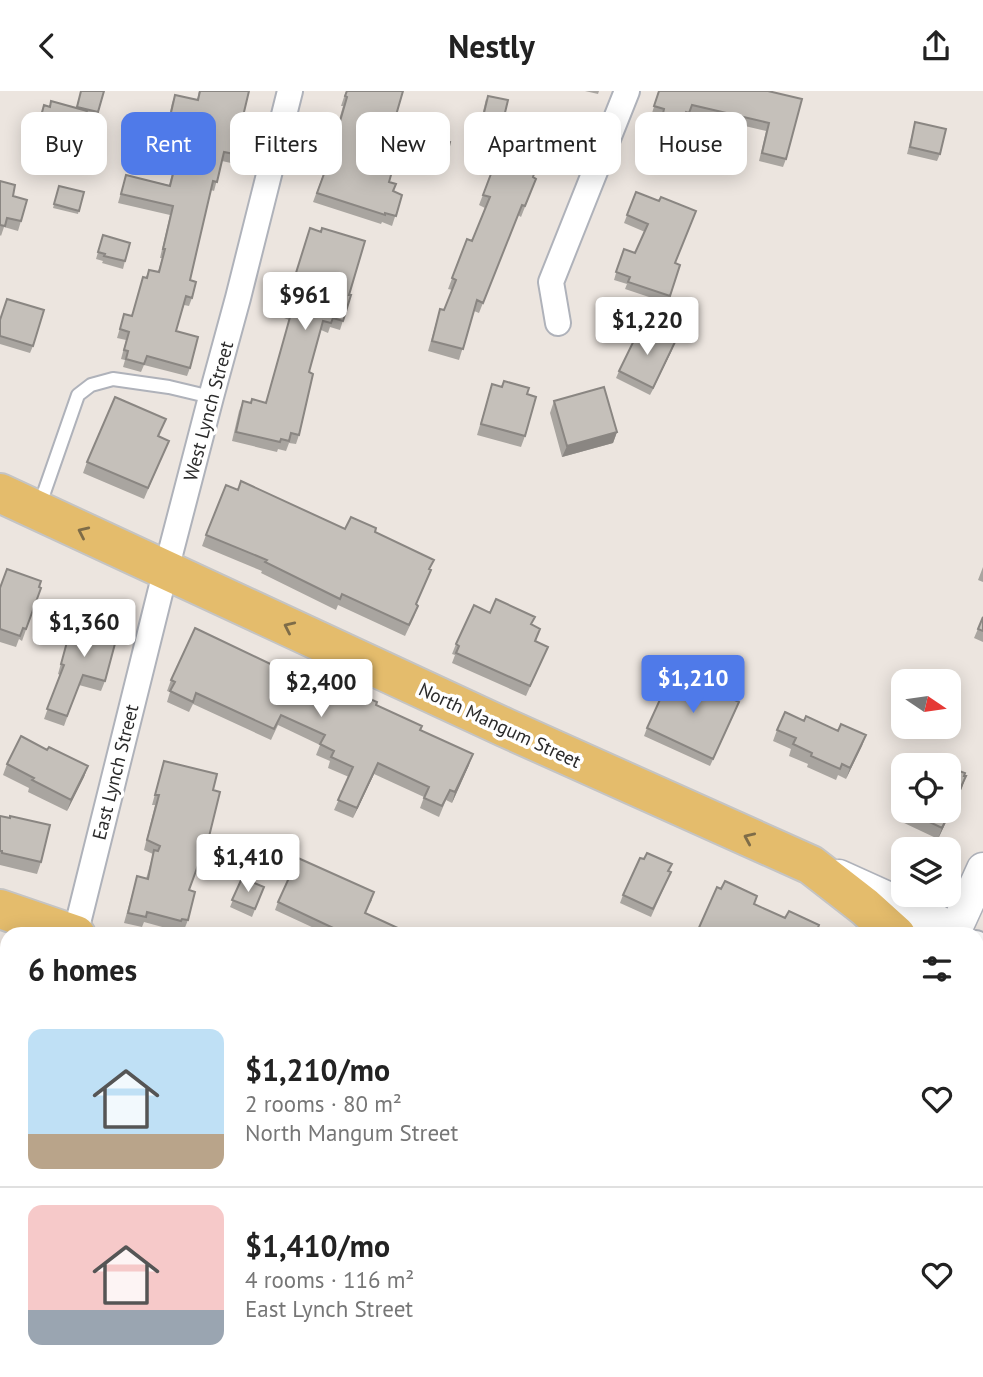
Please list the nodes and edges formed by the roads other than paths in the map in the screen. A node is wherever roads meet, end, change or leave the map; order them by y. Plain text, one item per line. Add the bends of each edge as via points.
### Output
1 (290, 91) edge
2 (627, 91) edge
3 (558, 323) dead end
4 (211, 397) junction
5 (0, 493) edge
6 (38, 510) junction
7 (166, 569) junction
8 (811, 865) junction
9 (983, 869) edge
10 (0, 909) edge
11 (54, 927) edge
12 (77, 927) edge
13 (887, 927) edge
14 (946, 927) edge
15 (964, 927) edge

1 - 4 street, West Lynch Street
2 - 3 street via 551,282
4 - 6 lane via 113,379 91,385 78,395
4 - 7 street, West Lynch Street
5 - 6 main road, North Mangum Street
7 -> 6 main road, North Mangum Street
8 -> 7 main road, North Mangum Street
7 - 12 street, East Lynch Street
8 - 13 main road, North Mangum Street
8 - 14 street, North Mangum Street
9 - 15 street
10 - 11 main road

